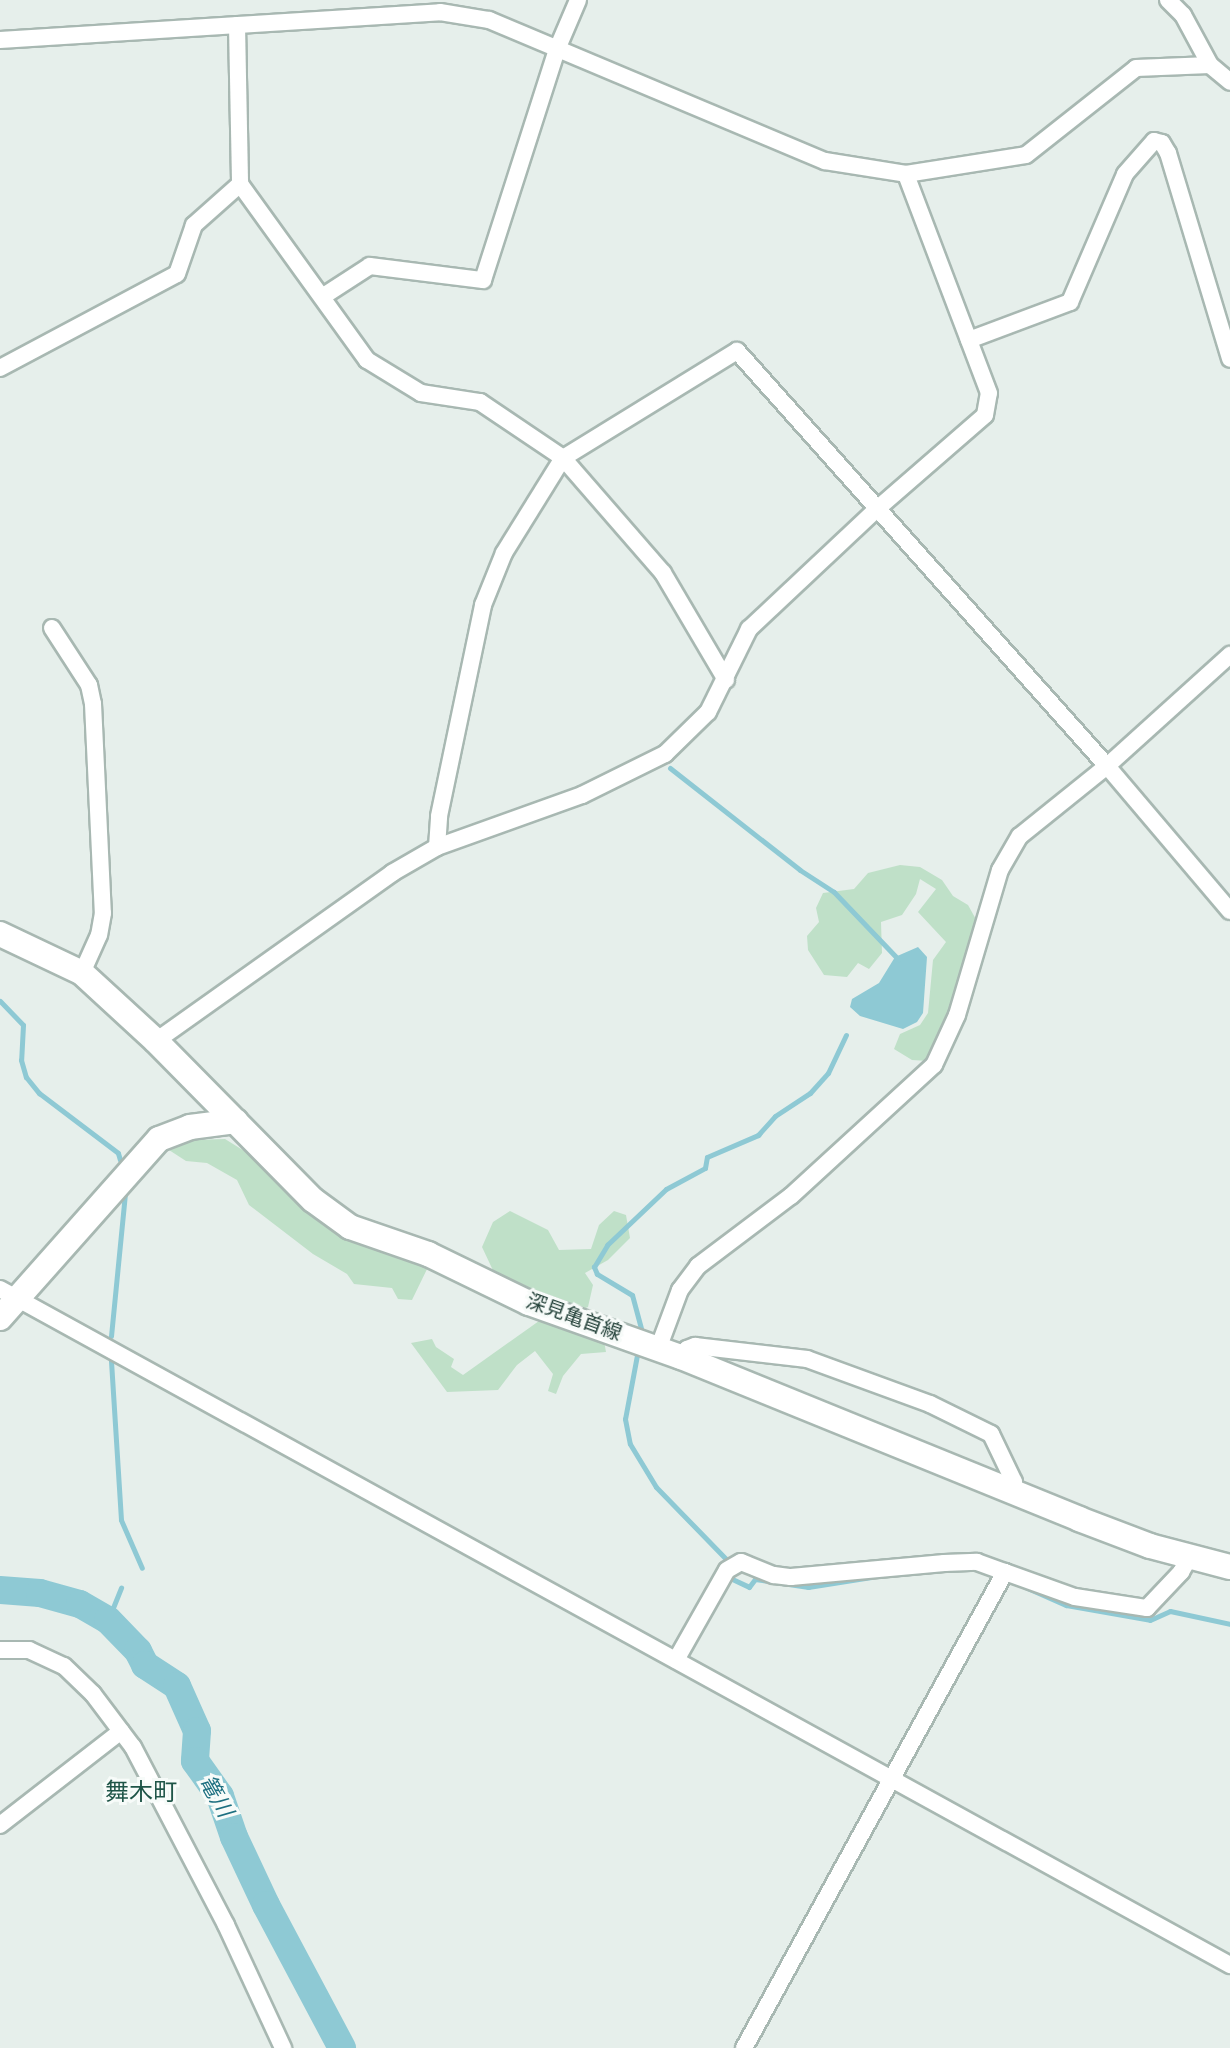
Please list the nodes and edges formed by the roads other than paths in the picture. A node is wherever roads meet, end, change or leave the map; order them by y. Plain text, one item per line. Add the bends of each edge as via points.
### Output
1 (578, 0) edge
2 (1168, 0) edge
3 (237, 25) junction
4 (0, 40) edge
5 (558, 47) junction
6 (1210, 65) junction
7 (1230, 82) edge
8 (906, 174) junction
9 (240, 184) junction
10 (322, 297) junction
11 (969, 340) junction
12 (1230, 359) edge
13 (0, 368) edge
14 (563, 458) junction
15 (877, 509) junction
16 (52, 628) dead end
17 (1230, 655) edge
18 (726, 680) junction
19 (1107, 766) junction
20 (437, 847) junction
21 (1230, 911) edge
22 (0, 934) edge
23 (82, 973) junction
24 (156, 1041) junction
25 (236, 1121) junction
26 (9, 1294) edge
27 (0, 1318) edge
28 (670, 1353) junction
29 (1014, 1492) junction
30 (1189, 1558) junction
31 (1230, 1567) edge
32 (1005, 1573) junction
33 (0, 1650) edge
34 (676, 1660) junction
35 (121, 1731) junction
36 (891, 1780) junction
37 (0, 1825) edge
38 (1230, 1965) edge
39 (283, 2048) edge
40 (744, 2048) edge

1 - 5 street
2 - 6 street via 1183,15
3 - 4 street
3 - 5 street via 440,12 489,20
3 - 9 street
5 - 8 street via 825,161
5 - 10 street via 483,280 370,266
6 - 7 street
6 - 8 street via 1136,68 1026,155
8 - 11 street
9 - 10 street
9 - 13 street via 194,225 177,274
10 - 14 street via 367,360 421,393 480,402
11 - 12 street via 1070,302 1125,174 1154,141 1168,153
11 - 15 street via 989,393 985,415
14 - 15 street via 737,351
14 - 18 street via 663,573
14 - 20 street via 504,553 483,605
15 - 18 street via 749,629
15 - 19 street
16 - 23 street via 89,685 93,704 103,913
17 - 19 street
18 - 20 street via 708,712 665,754 582,795
19 - 21 street
19 - 28 street via 1020,836 1008,853 957,1015 934,1065 791,1196 698,1266 680,1290
20 - 24 street via 392,873
22 - 23 main road, 深見亀首線
23 - 24 main road, 深見亀首線
24 - 25 main road, 深見亀首線
25 - 26 main road via 190,1127 159,1139
25 - 28 main road, 深見亀首線 via 321,1208 350,1227 460,1268 529,1303
26 - 27 main road
26 - 34 street
28 - 29 main road, 深見亀首線
28 - 29 street via 695,1346 807,1359 930,1404 991,1434
29 - 30 main road, 深見亀首線
30 - 31 main road, 深見亀首線
30 - 32 street via 1147,1608 1075,1597
32 - 34 street via 977,1562 791,1577 741,1562 731,1567
32 - 36 street
33 - 35 street via 29,1650 64,1666
34 - 36 street
35 - 37 street
35 - 39 street via 226,1925
36 - 38 street
36 - 40 street

